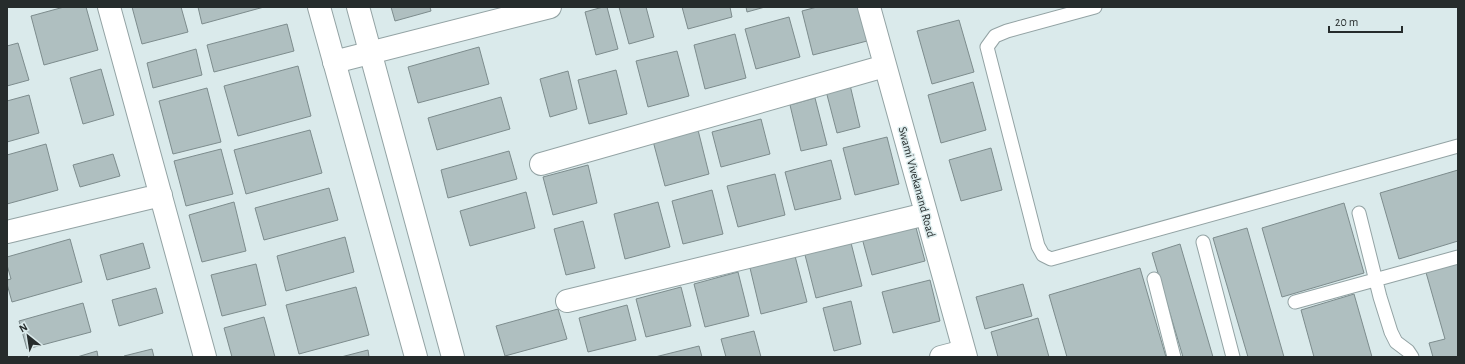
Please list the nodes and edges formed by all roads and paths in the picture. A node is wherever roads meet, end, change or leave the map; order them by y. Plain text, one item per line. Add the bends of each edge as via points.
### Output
1 (109, 7) edge
2 (319, 7) edge
3 (358, 7) edge
4 (550, 7) edge
5 (869, 7) edge
6 (1095, 7) edge
7 (371, 53) junction
8 (334, 62) junction
9 (885, 66) junction
10 (1458, 146) edge
11 (540, 164) dead end
12 (161, 195) junction
13 (1359, 213) dead end
14 (926, 214) junction
15 (7, 232) edge
16 (1203, 242) dead end
17 (1458, 257) edge
18 (1154, 279) dead end
19 (1376, 279) junction
20 (567, 301) dead end
21 (1295, 302) dead end
22 (965, 354) edge
23 (205, 357) edge
24 (416, 357) edge
25 (453, 357) edge
26 (941, 357) edge
27 (1174, 357) edge
28 (1233, 357) edge
29 (1412, 357) edge

1 - 12 street
2 - 8 street
3 - 7 street
4 - 7 street
5 - 9 street, Swami Vivekanand Road
6 - 10 lane via 1007,31 994,36 987,47 1038,246 1043,255 1051,259
7 - 8 street
7 - 25 street
8 - 24 street
9 - 11 street
9 - 14 street, Swami Vivekanand Road
12 - 15 street
12 - 23 street
13 - 19 lane
14 - 20 street
14 - 22 street, Swami Vivekanand Road
16 - 28 lane
17 - 19 lane
18 - 27 lane
19 - 21 lane
19 - 29 lane via 1391,332 1396,342
22 - 26 street

